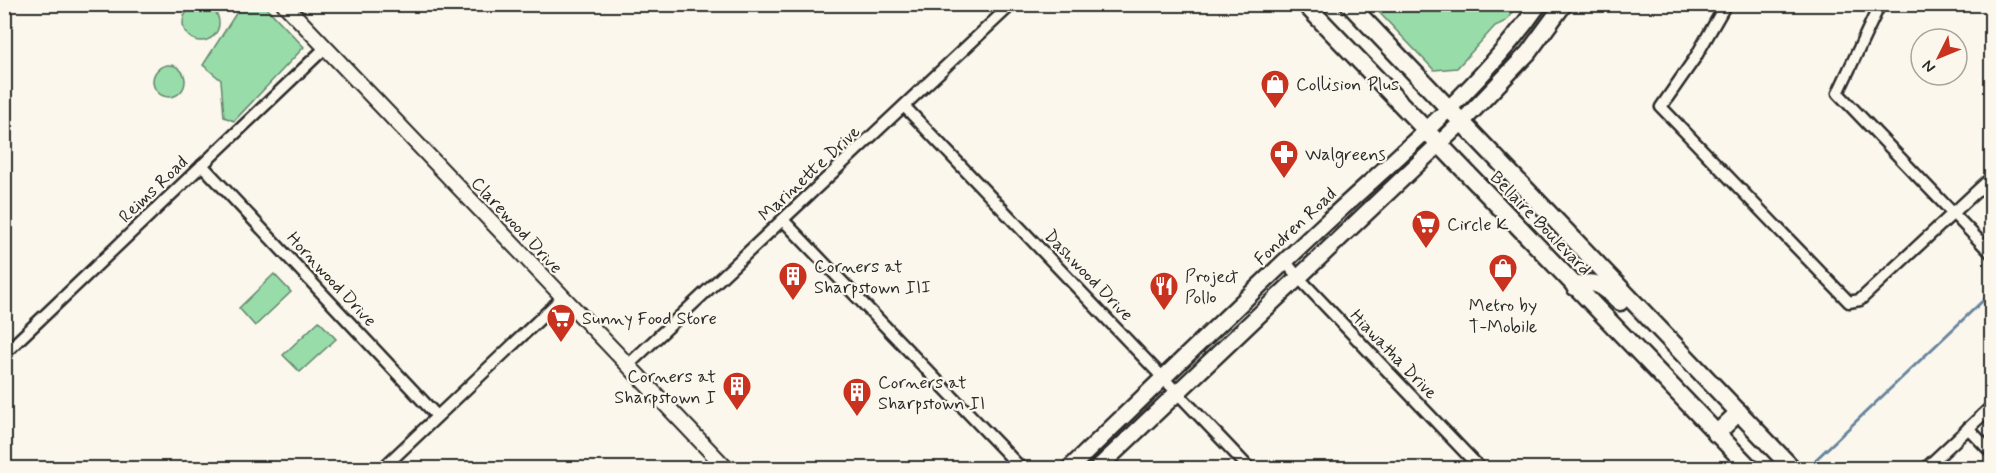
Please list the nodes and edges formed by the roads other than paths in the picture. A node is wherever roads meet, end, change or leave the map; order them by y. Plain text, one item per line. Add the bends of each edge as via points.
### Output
1 (284, 4) edge
2 (1012, 4) edge
3 (1305, 4) edge
4 (1349, 4) edge
5 (1539, 4) edge
6 (1564, 4) edge
7 (1726, 4) edge
8 (1880, 4) edge
9 (325, 48) junction
10 (904, 106) junction
11 (1449, 108) junction
12 (1462, 122) junction
13 (1425, 130) junction
14 (1438, 144) junction
15 (202, 165) junction
16 (1992, 177) edge
17 (1953, 213) junction
18 (783, 220) junction
19 (1992, 254) edge
20 (1285, 261) junction
21 (1298, 277) junction
22 (1575, 287) junction
23 (562, 298) junction
24 (1664, 333) junction
25 (4, 354) edge
26 (627, 366) junction
27 (1164, 378) junction
28 (1178, 392) junction
29 (1992, 406) edge
30 (1739, 412) junction
31 (436, 416) junction
32 (1968, 428) junction
33 (1716, 434) junction
34 (1992, 453) edge
35 (383, 468) edge
36 (726, 468) edge
37 (1021, 468) edge
38 (1070, 468) edge
39 (1098, 468) edge
40 (1249, 468) edge
41 (1480, 468) edge
42 (1750, 468) edge
43 (1792, 468) edge
44 (1926, 468) edge

1 - 9 street, Clarewood Drive
2 - 10 street, Marinette Drive
3 - 13 main road, Bellaire Boulevard
4 - 11 main road, Bellaire Boulevard
5 - 11 main road, Fondren Road via 1516,37
6 - 12 main road via 1528,53
7 - 17 street via 1661,107 1849,302 1860,300
8 - 17 street via 1838,93
9 - 15 street, Reims Road
9 - 23 street, Clarewood Drive
10 - 18 street, Marinette Drive
10 - 27 street, Dashwood Drive
11 - 12 main road, Bellaire Boulevard
11 - 13 main road, Fondren Road
12 - 14 main road
12 - 24 main road, Bellaire Boulevard
13 - 14 main road, Bellaire Boulevard
13 - 20 main road, Fondren Road
14 - 21 main road
14 - 22 main road, Bellaire Boulevard
15 - 25 street, Reims Road
15 - 31 street, Hornwood Drive
16 - 17 street
17 - 19 street
18 - 26 street, Marinette Drive
18 - 37 street
20 - 21 street, Hiawatha Drive
20 - 27 main road, Fondren Road
21 - 28 main road
21 - 41 street, Hiawatha Drive
22 - 24 main road via 1585,282 1604,287 1640,322
22 - 33 main road, Bellaire Boulevard
23 - 26 street, Clarewood Drive
23 - 31 street
24 - 30 main road, Bellaire Boulevard
26 - 36 street, Clarewood Drive
27 - 28 street, Dashwood Drive
27 - 38 main road, Fondren Road
28 - 39 main road
28 - 40 street, Dashwood Drive
29 - 32 street
30 - 33 main road
30 - 43 main road, Bellaire Boulevard
31 - 35 street
32 - 34 street
32 - 44 street
33 - 42 main road, Bellaire Boulevard

